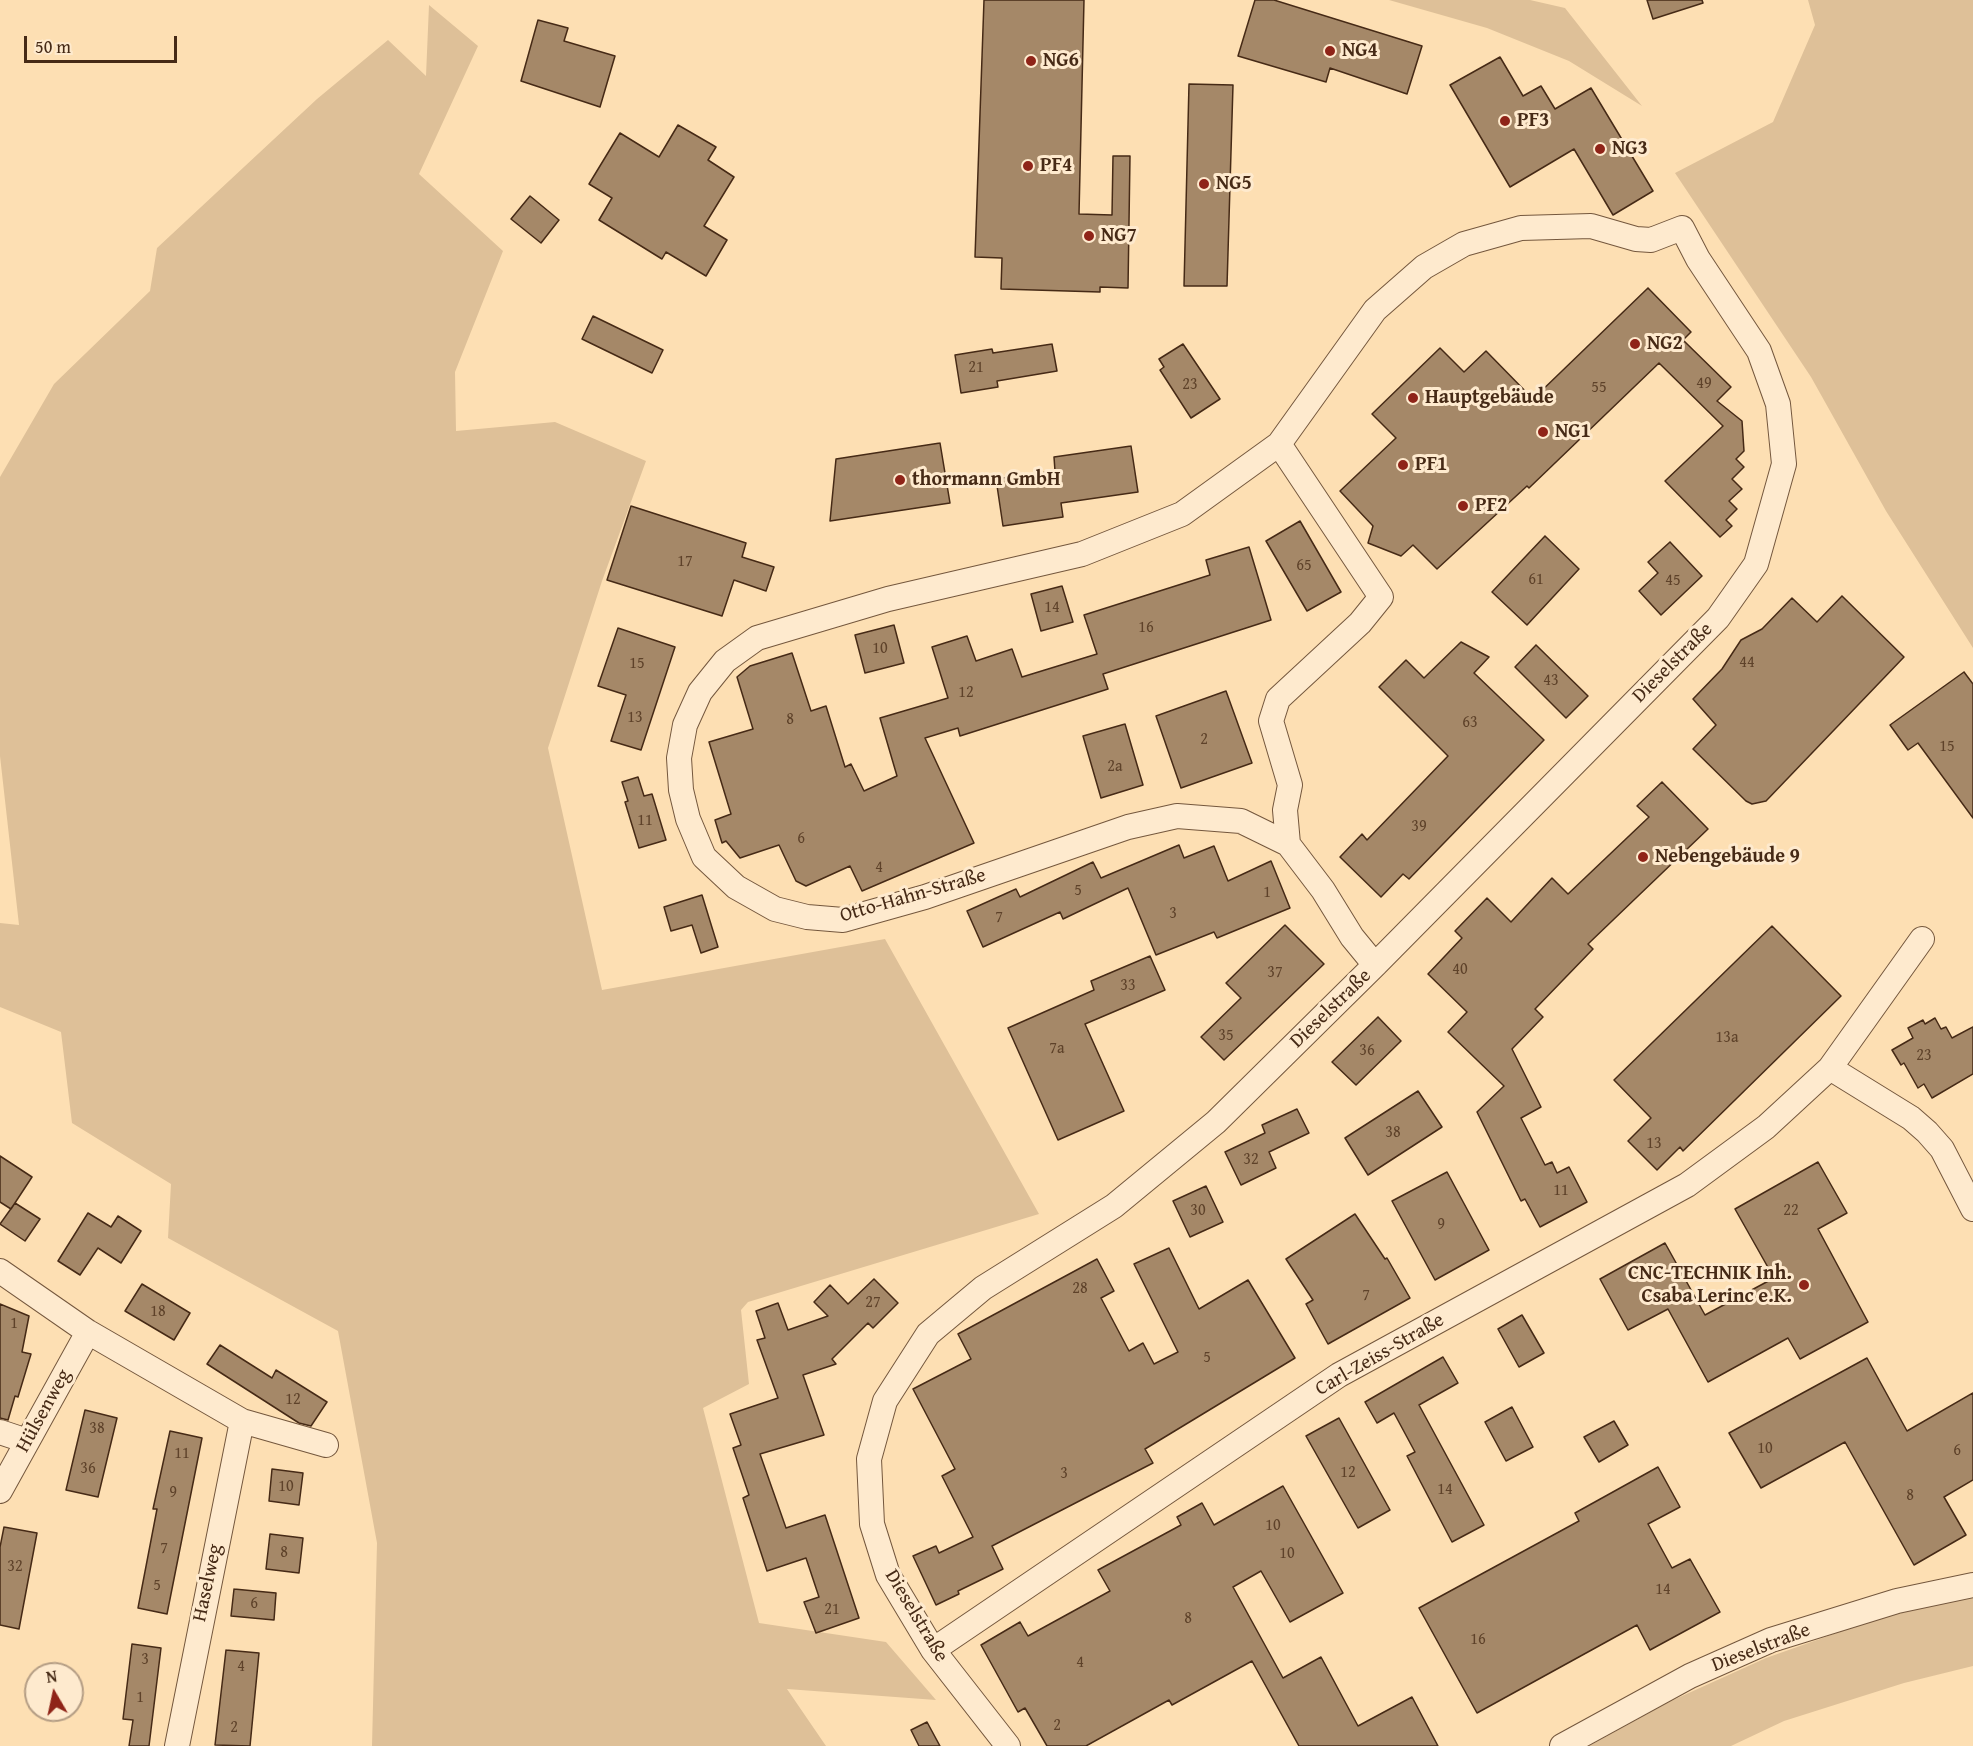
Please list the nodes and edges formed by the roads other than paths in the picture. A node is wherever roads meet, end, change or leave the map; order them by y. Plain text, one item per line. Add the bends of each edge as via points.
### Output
1 (1279, 444) junction
2 (1288, 844) junction
3 (1922, 939) dead end
4 (1376, 965) junction
5 (1830, 1068) junction
6 (1973, 1209) edge
7 (0, 1271) edge
8 (88, 1332) junction
9 (242, 1421) junction
10 (0, 1432) edge
11 (27, 1441) junction
12 (326, 1445) dead end
13 (0, 1491) edge
14 (1973, 1585) edge
15 (933, 1650) junction
16 (177, 1746) edge
17 (1008, 1746) edge
18 (1562, 1746) edge

1 - 2 street via 1381,597 1360,623 1278,699 1271,721 1290,786 1286,810
1 - 2 street, Otto-Hahn-Straße via 1182,514 1082,554 888,600 757,638 725,661 700,692 685,725 680,758 681,790 688,819 704,857 736,887 775,909 807,917 843,920 925,897 1128,827 1177,816 1241,821
1 - 4 street, Dieselstraße via 1390,294 1424,267 1464,244 1521,228 1591,226 1651,240 1682,228 1698,260 1759,351 1778,404 1784,464 1756,564 1718,618
2 - 4 street, Otto-Hahn-Straße
3 - 5 street, Carl-Zeiss-Straße
4 - 15 street, Dieselstraße via 1216,1122 1114,1206 983,1288 928,1334 885,1401 869,1459 872,1524 888,1575
5 - 6 street via 1927,1132 1942,1149
5 - 15 street, Carl-Zeiss-Straße via 1766,1127 1687,1185 1339,1375
7 - 8 street
8 - 9 street
8 - 11 street, Hülsenweg
9 - 12 street
9 - 16 street, Haselweg
10 - 11 street
11 - 13 street, Hülsenweg
14 - 18 street, Dieselstraße via 1897,1601 1771,1640 1690,1676
15 - 17 street, Dieselstraße

